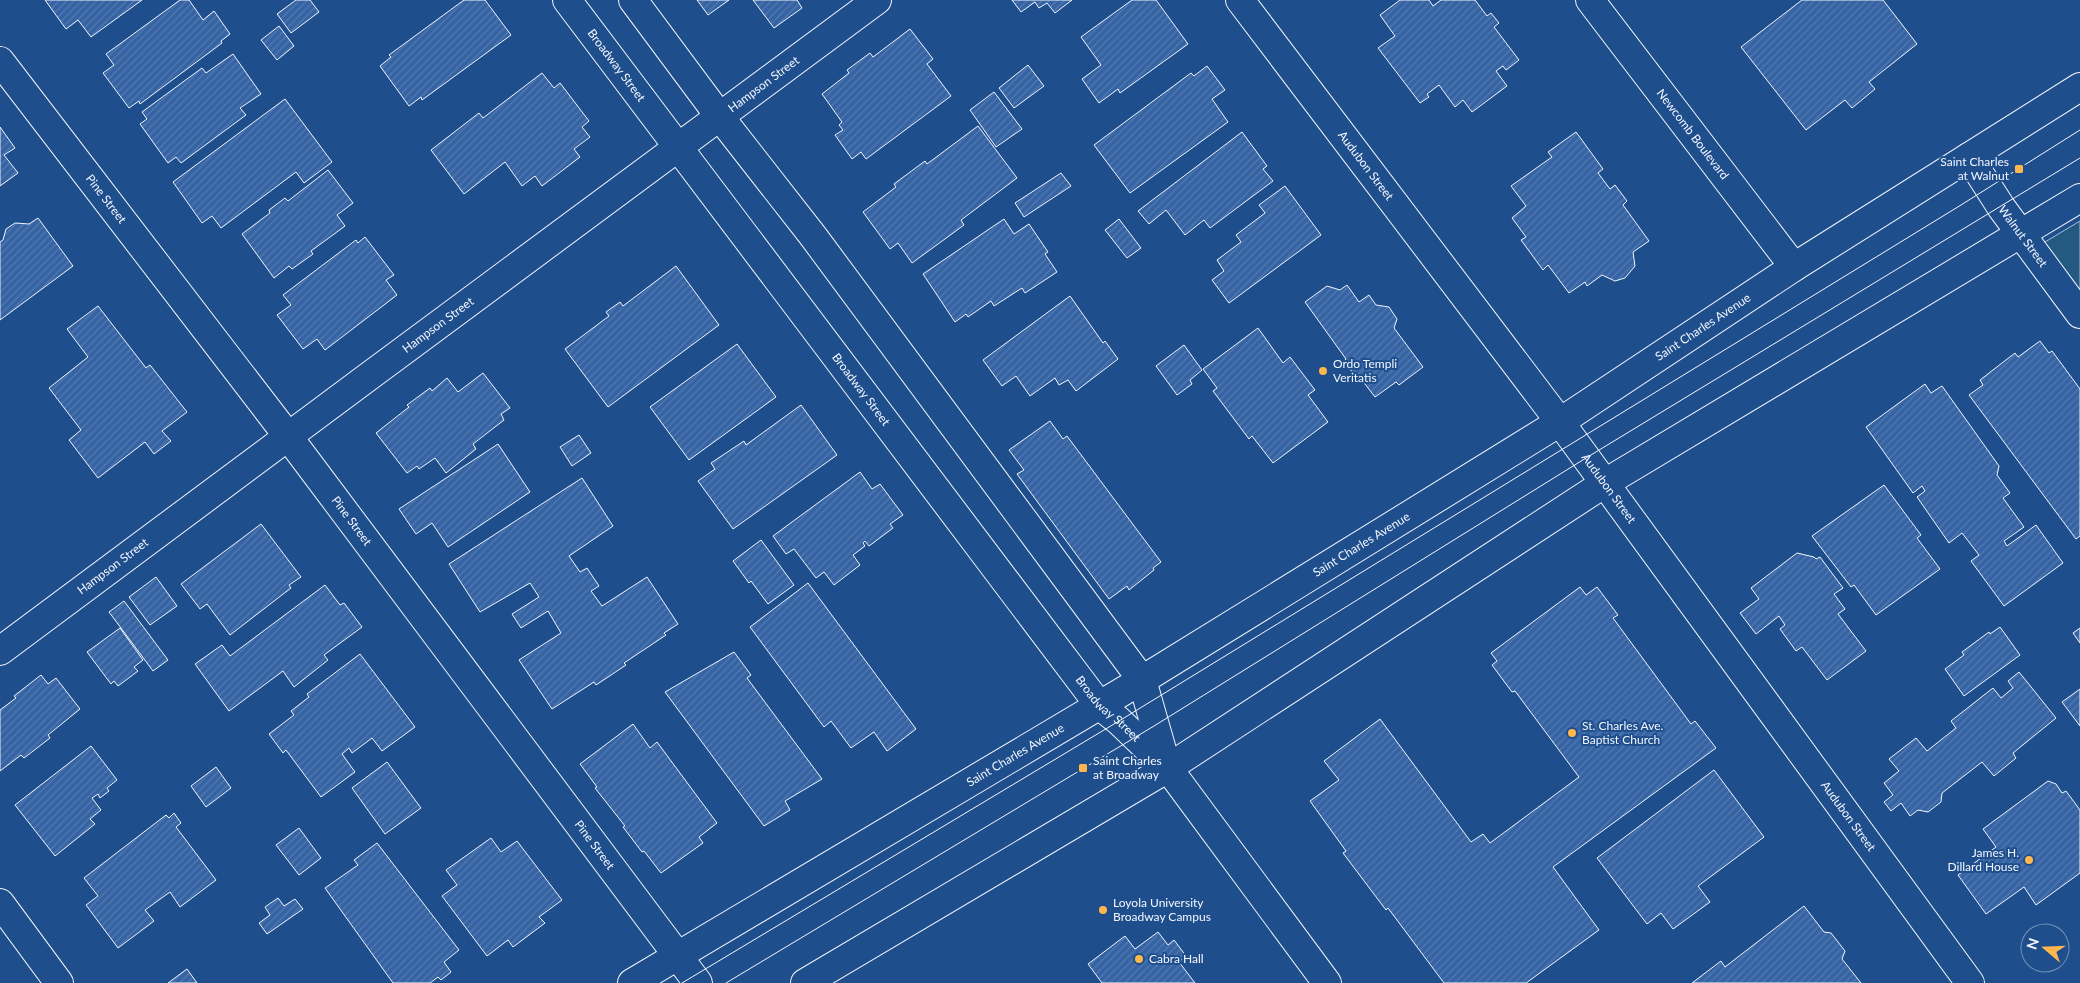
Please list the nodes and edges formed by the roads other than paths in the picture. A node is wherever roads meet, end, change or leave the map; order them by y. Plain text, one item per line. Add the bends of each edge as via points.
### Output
1 (567, 0) edge
2 (633, 0) edge
3 (877, 0) edge
4 (1240, 0) edge
5 (1590, 0) edge
6 (0, 61) edge
7 (2080, 87) edge
8 (720, 117) junction
9 (678, 149) junction
10 (1969, 157) junction
11 (2080, 198) edge
12 (2022, 234) junction
13 (1794, 267) junction
14 (2080, 314) edge
15 (1560, 422) junction
16 (287, 435) junction
17 (1605, 483) junction
18 (0, 651) edge
19 (1142, 680) junction
20 (1099, 705) junction
21 (1168, 768) junction
22 (0, 903) edge
23 (678, 955) junction
24 (59, 983) edge
25 (632, 983) edge
26 (698, 983) edge
27 (805, 983) edge
28 (1327, 983) edge
29 (1970, 983) edge

1 - 9 street, Broadway Street
2 - 8 street, Broadway Street
3 - 8 street, Hampson Street
4 - 15 street, Audubon Street
5 - 13 street, Newcomb Boulevard
6 - 16 street, Pine Street
7 - 10 street, Saint Charles Avenue
8 - 9 street, Hampson Street
8 - 19 street, Broadway Street via 813,236
9 - 16 street, Hampson Street
9 - 20 street, Broadway Street
10 - 12 street, Walnut Street
10 - 13 street, Saint Charles Avenue
11 - 12 street
12 - 14 street, Walnut Street
12 - 17 street
13 - 15 street, Saint Charles Avenue
15 - 17 street, Audubon Street
15 - 19 street, Saint Charles Avenue
16 - 18 street, Hampson Street
16 - 23 street, Pine Street
17 - 21 street
17 - 29 street, Audubon Street
19 - 20 street, Saint Charles Avenue
19 - 21 street, Broadway Street
20 - 21 street, Broadway Street
20 - 23 street, Saint Charles Avenue
21 - 27 street
21 - 28 street, Broadway Street
22 - 24 street
23 - 25 street, Saint Charles Avenue
23 - 26 street, Pine Street

